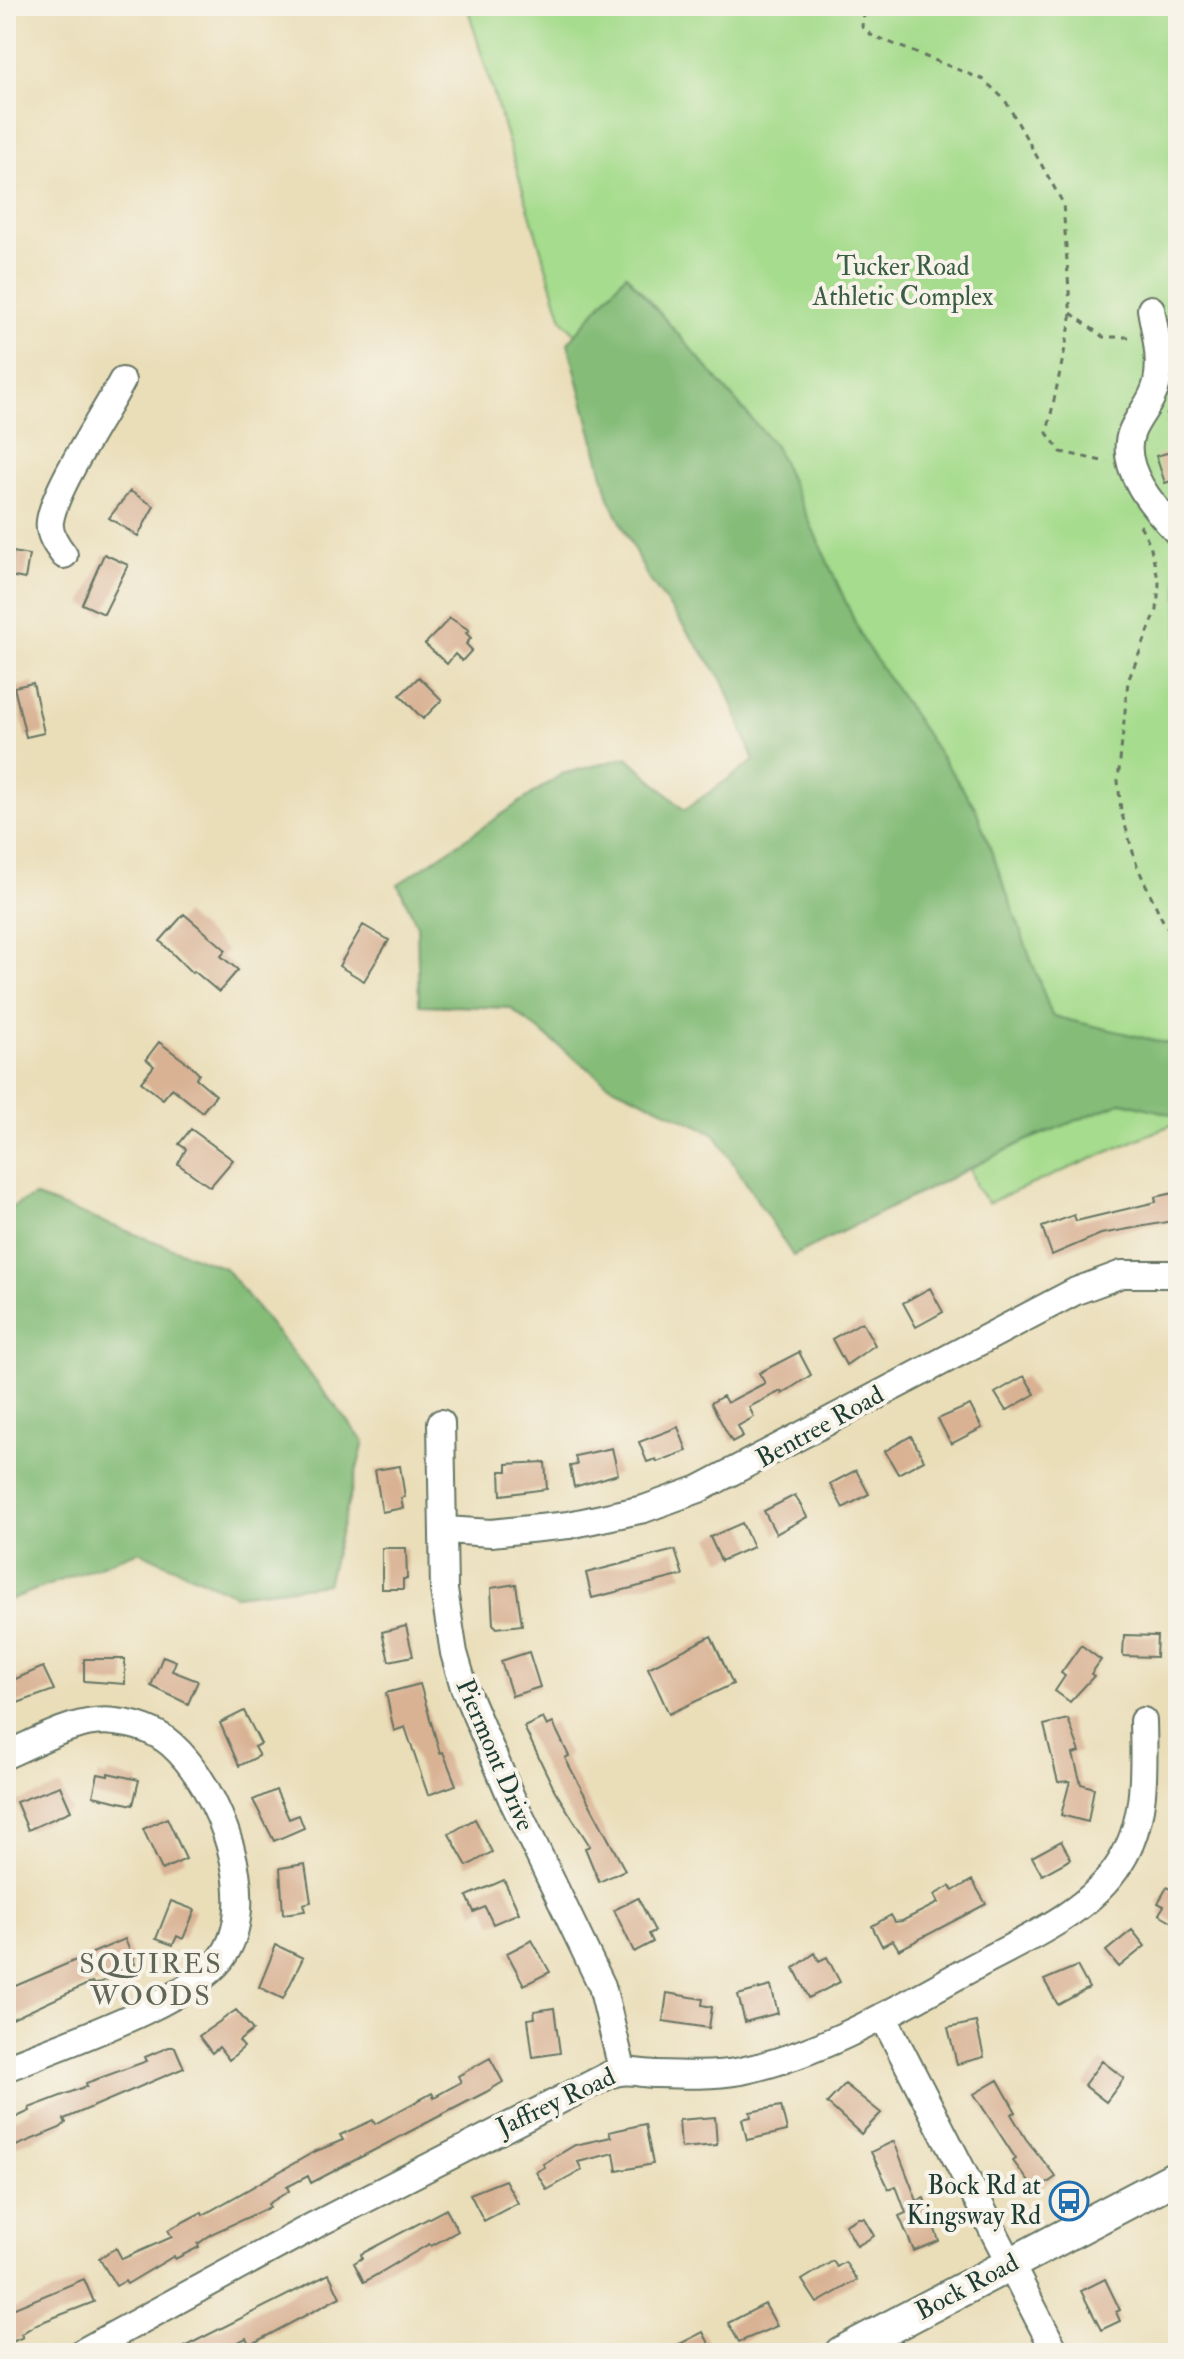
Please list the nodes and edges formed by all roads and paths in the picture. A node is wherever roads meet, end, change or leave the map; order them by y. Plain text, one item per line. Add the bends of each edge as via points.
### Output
1 (890, 6) edge
2 (1151, 309) dead end
3 (1071, 313) junction
4 (1155, 337) junction
5 (122, 381) dead end
6 (1154, 393) junction
7 (1178, 452) edge
8 (1111, 468) dead end
9 (1139, 523) dead end
10 (1178, 533) edge
11 (64, 555) dead end
12 (1178, 942) edge
13 (1178, 1274) edge
14 (441, 1423) dead end
15 (446, 1530) junction
16 (1143, 1721) dead end
17 (6, 1755) edge
18 (883, 2016) junction
19 (6, 2068) edge
20 (622, 2069) junction
21 (1178, 2176) edge
22 (1010, 2265) junction
23 (81, 2353) edge
24 (841, 2353) edge
25 (1056, 2353) edge

1 - 3 path via 863,16 862,27 984,80 1005,100 1063,203
2 - 4 street
3 - 4 path via 1103,337
3 - 8 path via 1047,433 1061,452 1105,460
4 - 6 street via 1160,364
5 - 11 street via 67,479 49,523
6 - 7 path via 1166,407
6 - 10 street via 1131,434 1129,459 1150,501
9 - 12 path via 1159,583 1157,610 1128,681 1118,781 1137,866
13 - 15 street, Bentree Road via 1122,1274 1076,1291 741,1470 674,1499 569,1525 491,1533
14 - 15 street, Piermont Drive
15 - 20 street, Piermont Drive via 446,1607 464,1687 602,1986
16 - 18 street, Jaffrey Road via 1138,1820 1125,1855 1098,1891 1044,1928
17 - 19 street via 89,1723 117,1722 160,1736 189,1765 225,1835 237,1875 237,1911 236,1929 222,1958 185,1990
18 - 20 street, Jaffrey Road via 809,2051 742,2071 695,2076
18 - 22 street
20 - 23 street, Jaffrey Road via 488,2134
21 - 22 main road, Bock Road
22 - 24 main road, Bock Road
22 - 25 street

